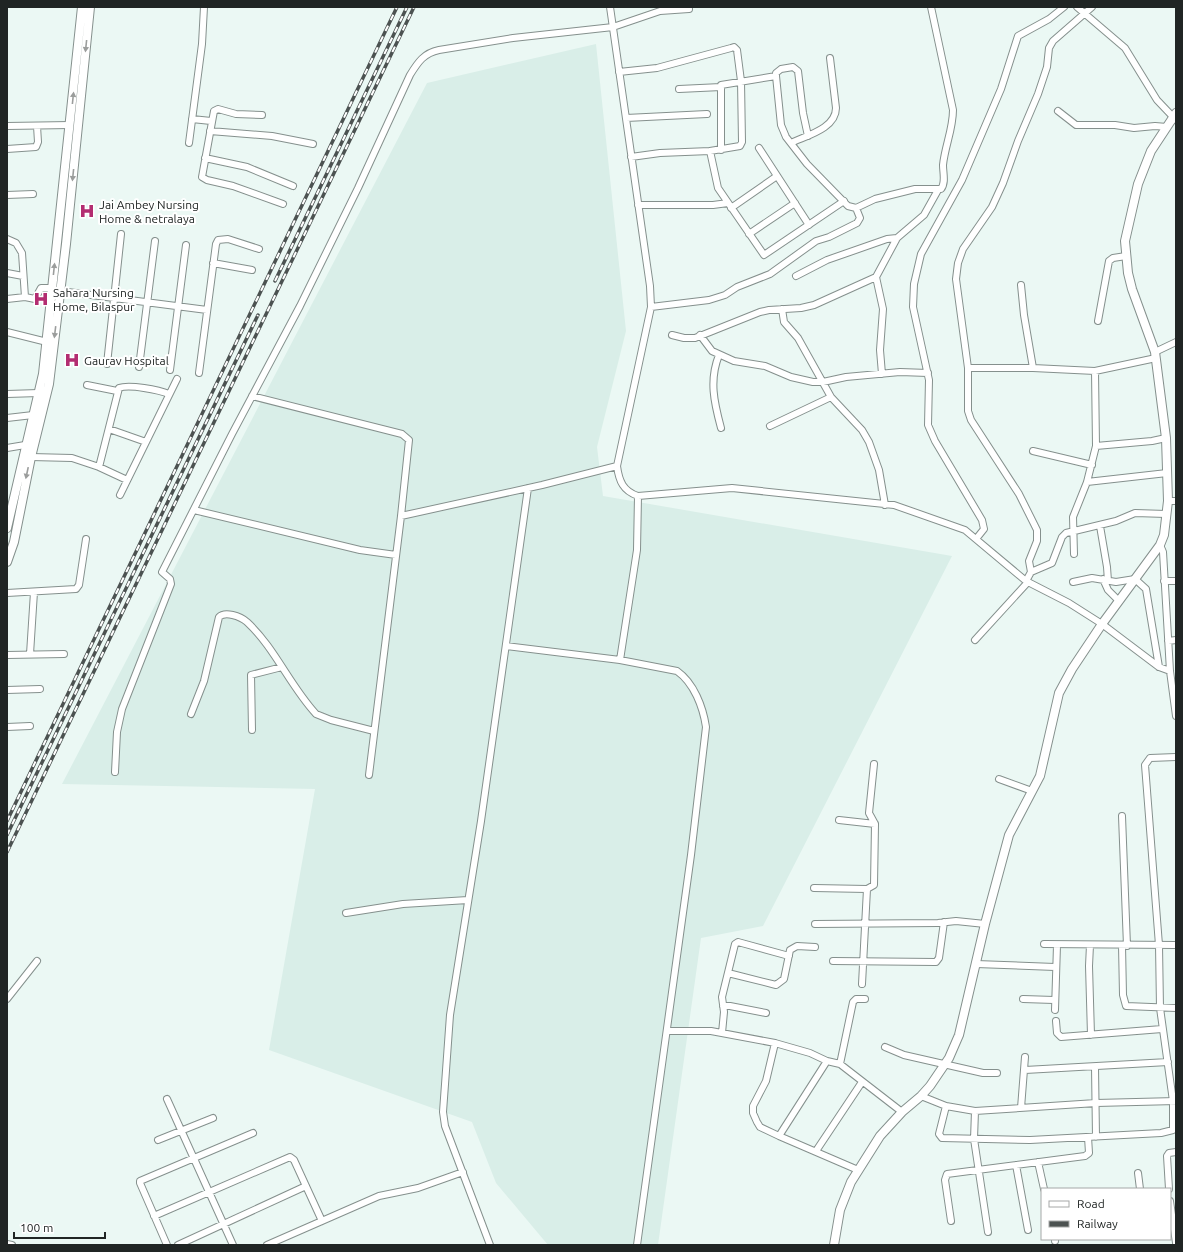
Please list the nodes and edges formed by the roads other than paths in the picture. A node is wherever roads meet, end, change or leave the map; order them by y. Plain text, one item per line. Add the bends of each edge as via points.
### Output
1 (82, 7) edge
2 (90, 7) edge
3 (204, 7) edge
4 (610, 7) edge
5 (932, 7) edge
6 (1064, 7) edge
7 (1077, 7) edge
8 (1092, 7) edge
9 (689, 9) dead end
10 (1083, 13) junction
11 (612, 25) junction
12 (830, 58) dead end
13 (619, 72) junction
14 (776, 76) junction
15 (741, 81) junction
16 (721, 87) junction
17 (679, 88) dead end
18 (1058, 111) dead end
19 (707, 114) dead end
20 (262, 115) dead end
21 (1175, 116) edge
22 (626, 118) junction
23 (192, 119) junction
24 (212, 121) junction
25 (70, 124) junction
26 (7, 126) edge
27 (37, 126) junction
28 (1167, 127) junction
29 (210, 131) junction
30 (808, 136) junction
31 (189, 143) dead end
32 (791, 143) junction
33 (313, 144) dead end
34 (759, 148) dead end
35 (7, 149) edge
36 (721, 150) junction
37 (710, 151) junction
38 (205, 158) junction
39 (632, 158) junction
40 (777, 176) junction
41 (293, 186) dead end
42 (938, 190) junction
43 (33, 194) dead end
44 (7, 195) edge
45 (844, 201) junction
46 (795, 203) junction
47 (283, 204) dead end
48 (638, 205) junction
49 (730, 205) junction
50 (856, 208) junction
51 (809, 225) junction
52 (122, 234) dead end
53 (749, 234) junction
54 (897, 238) junction
55 (7, 239) edge
56 (155, 241) dead end
57 (186, 245) dead end
58 (259, 249) dead end
59 (1126, 256) junction
60 (213, 263) junction
61 (252, 270) dead end
62 (7, 273) edge
63 (23, 276) junction
64 (796, 276) dead end
65 (876, 277) junction
66 (1021, 284) dead end
67 (56, 289) junction
68 (25, 297) junction
69 (114, 298) junction
70 (7, 299) edge
71 (55, 299) junction
72 (147, 302) junction
73 (178, 306) junction
74 (651, 308) junction
75 (782, 309) junction
76 (207, 310) junction
77 (1098, 321) dead end
78 (7, 332) edge
79 (672, 335) dead end
80 (700, 335) junction
81 (47, 342) junction
82 (1176, 342) edge
83 (719, 355) junction
84 (1156, 355) junction
85 (107, 364) dead end
86 (139, 367) dead end
87 (968, 368) junction
88 (1033, 368) junction
89 (170, 370) dead end
90 (1095, 372) junction
91 (199, 373) dead end
92 (928, 373) junction
93 (882, 374) junction
94 (177, 379) dead end
95 (822, 382) junction
96 (87, 385) dead end
97 (117, 390) junction
98 (7, 394) edge
99 (39, 394) junction
100 (169, 394) junction
101 (252, 396) junction
102 (831, 397) junction
103 (33, 416) junction
104 (7, 418) edge
105 (770, 426) dead end
106 (721, 428) dead end
107 (109, 429) junction
108 (1166, 438) junction
109 (146, 442) junction
110 (25, 445) junction
111 (1096, 446) junction
112 (7, 448) edge
113 (1034, 451) dead end
114 (31, 457) junction
115 (1092, 464) junction
116 (617, 466) junction
117 (99, 467) junction
118 (1167, 473) junction
119 (127, 480) junction
120 (1087, 482) junction
121 (528, 488) junction
122 (120, 495) dead end
123 (638, 496) junction
124 (10, 497) edge
125 (1172, 501) edge
126 (885, 504) junction
127 (194, 510) junction
128 (1166, 514) junction
129 (401, 516) junction
130 (1100, 526) junction
131 (7, 528) edge
132 (1072, 533) junction
133 (86, 538) dead end
134 (977, 540) junction
135 (1160, 545) junction
136 (1074, 554) dead end
137 (396, 555) junction
138 (7, 562) edge
139 (1031, 572) junction
140 (1135, 579) junction
141 (1026, 580) junction
142 (1105, 580) junction
143 (1164, 581) junction
144 (1176, 581) edge
145 (1073, 582) dead end
146 (34, 592) junction
147 (7, 593) edge
148 (1119, 601) junction
149 (1102, 624) junction
150 (975, 640) dead end
151 (1176, 640) edge
152 (1168, 641) junction
153 (506, 646) junction
154 (30, 654) junction
155 (64, 654) dead end
156 (7, 655) edge
157 (620, 660) junction
158 (282, 667) junction
159 (1159, 667) junction
160 (1170, 671) junction
161 (1174, 685) edge
162 (40, 689) dead end
163 (7, 690) edge
164 (191, 714) dead end
165 (1176, 716) edge
166 (30, 726) dead end
167 (7, 727) edge
168 (252, 730) dead end
169 (374, 731) junction
170 (1176, 757) edge
171 (874, 764) dead end
172 (115, 772) dead end
173 (369, 775) dead end
174 (999, 779) dead end
175 (1032, 791) junction
176 (1122, 816) dead end
177 (839, 820) dead end
178 (875, 824) junction
179 (814, 888) dead end
180 (867, 890) junction
181 (468, 900) junction
182 (346, 913) dead end
183 (944, 922) junction
184 (814, 924) dead end
185 (864, 924) junction
186 (985, 924) junction
187 (1044, 944) dead end
188 (1057, 945) junction
189 (1090, 945) junction
190 (1159, 945) junction
191 (1176, 945) edge
192 (1124, 946) junction
193 (815, 947) dead end
194 (789, 956) junction
195 (37, 961) dead end
196 (833, 961) dead end
197 (863, 962) junction
198 (976, 964) junction
199 (1056, 967) junction
200 (728, 973) junction
201 (862, 984) dead end
202 (866, 998) dead end
203 (7, 999) edge
204 (1023, 999) dead end
205 (1054, 1000) junction
206 (723, 1006) junction
207 (1160, 1008) junction
208 (1176, 1008) edge
209 (1055, 1010) dead end
210 (766, 1013) dead end
211 (1056, 1021) dead end
212 (1162, 1029) junction
213 (668, 1032) junction
214 (722, 1033) junction
215 (1091, 1035) junction
216 (775, 1044) junction
217 (885, 1047) dead end
218 (1025, 1057) dead end
219 (827, 1061) junction
220 (1168, 1062) junction
221 (840, 1064) junction
222 (945, 1065) junction
223 (1095, 1067) junction
224 (1024, 1070) junction
225 (997, 1074) dead end
226 (862, 1082) junction
227 (921, 1096) junction
228 (167, 1099) dead end
229 (1174, 1101) edge
230 (1096, 1103) junction
231 (946, 1106) junction
232 (1021, 1108) junction
233 (975, 1111) junction
234 (902, 1112) junction
235 (213, 1118) dead end
236 (182, 1130) junction
237 (253, 1132) dead end
238 (779, 1136) junction
239 (1088, 1137) junction
240 (1096, 1137) junction
241 (974, 1139) junction
242 (158, 1140) dead end
243 (816, 1151) junction
244 (1176, 1152) edge
245 (194, 1158) junction
246 (1038, 1162) junction
247 (1016, 1165) junction
248 (858, 1170) junction
249 (978, 1170) junction
250 (463, 1172) junction
251 (1138, 1173) dead end
252 (306, 1186) junction
253 (1044, 1188) edge
254 (1140, 1188) edge
255 (1169, 1188) edge
256 (209, 1191) junction
257 (1171, 1215) edge
258 (154, 1216) junction
259 (322, 1221) junction
260 (951, 1221) dead end
261 (224, 1224) junction
262 (1028, 1230) dead end
263 (988, 1232) dead end
264 (1176, 1243) edge
265 (7, 1244) edge
266 (12, 1244) edge
267 (167, 1245) edge
268 (178, 1245) edge
269 (233, 1245) edge
270 (267, 1245) edge
271 (490, 1245) edge
272 (638, 1245) edge
273 (834, 1245) edge

25 -> 1 street
2 -> 67 street
3 - 23 street
4 - 11 street
5 - 42 street via 953,110 943,165 944,184
6 - 92 street via 1049,19 1018,36 1001,89 962,180 920,254 914,284 913,307
7 - 10 street
8 - 10 street
9 - 11 street via 660,11
10 - 21 street via 1125,48 1157,100
10 - 87 street via 1053,41 1049,48 1047,67 1038,94 1003,184 992,207 963,249 958,263 956,279
11 - 13 street
11 - 101 street via 439,50 424,56 410,75 340,226
12 - 30 street via 836,112 826,124
13 - 15 street via 657,68 734,47 737,50
13 - 22 street
14 - 15 street
14 - 30 street via 781,69 793,67 798,71
14 - 32 street via 781,125
15 - 16 street via 723,84
15 - 36 street via 742,145
16 - 17 street
16 - 36 street
18 - 28 street via 1076,125
19 - 22 street
20 - 24 street via 236,114 216,109
21 - 28 street
22 - 39 street
23 - 24 street
23 - 31 street
24 - 29 street
25 - 27 street
67 -> 25 street
26 - 27 street
27 - 35 street via 36,147
28 - 59 street via 1151,152 1138,184 1124,241
29 - 33 street via 272,136
29 - 38 street
30 - 32 street
32 - 45 street via 807,164
34 - 40 street
36 - 37 street
37 - 39 street via 660,153
37 - 49 street via 716,184
38 - 41 street via 247,167
38 - 47 street via 202,174 204,179
39 - 48 street
40 - 46 street
40 - 49 street
42 - 50 street via 905,190
42 - 54 street via 929,210
43 - 44 street
45 - 50 street via 852,208
45 - 51 street
46 - 51 street
46 - 53 street
48 - 49 street
48 - 74 street
49 - 53 street
50 - 74 street via 860,221 816,241 770,274 718,297
51 - 53 street via 766,255
52 - 69 street
54 - 64 street via 882,240 827,260
54 - 65 street
55 - 63 street via 20,248
56 - 72 street
57 - 73 street
58 - 60 street via 220,239 216,244
59 - 77 street via 1109,261
59 - 84 street via 1132,289
60 - 61 street
60 - 76 street
62 - 63 street
63 - 68 street
65 - 75 street via 814,305
65 - 93 street via 883,309 880,350
66 - 88 street
67 - 68 street via 41,288 35,299
67 - 69 street
67 - 71 street
68 - 70 street
69 - 72 street
69 - 85 street
71 - 81 street
71 -> 114 street via 49,384
72 - 73 street
72 - 86 street
73 - 76 street
73 - 89 street
74 - 116 street
75 - 80 street via 760,312
75 - 95 street via 784,322 798,338
76 - 91 street
78 - 81 street
79 - 80 street via 690,338
80 - 83 street
81 - 99 street
82 - 84 street
83 - 95 street via 745,364 765,366 797,378
83 - 106 street via 713,373 713,390
84 - 90 street
84 - 108 street
87 - 88 street
87 - 139 street via 968,411 971,420 1019,494 1037,530 1037,542 1029,561
88 - 90 street
90 - 111 street
92 - 93 street
92 - 134 street via 928,425 982,520 984,528
93 - 95 street
94 - 100 street
95 - 102 street
96 - 97 street
97 - 100 street via 125,387
97 - 107 street
98 - 99 street
99 - 103 street
100 - 109 street
101 - 127 street
101 - 129 street via 406,436 409,444
102 - 105 street
102 - 126 street via 862,430 869,442 879,470
103 - 104 street
103 - 110 street
107 - 109 street
107 - 117 street
108 - 111 street
108 - 118 street
109 - 119 street
110 - 112 street
110 - 124 street
111 - 115 street
113 - 115 street
114 - 117 street via 72,458
114 -> 138 street via 14,542
115 - 120 street
116 - 121 street
116 - 123 street via 620,482 626,490
117 - 119 street
118 - 120 street
118 - 125 street
119 - 122 street
120 - 132 street via 1073,517
121 - 129 street
121 - 153 street
123 - 126 street via 732,488
123 - 157 street via 636,550
124 - 131 street
125 - 128 street
126 - 134 street via 960,528
127 - 137 street via 360,550
127 - 172 street via 162,572 170,579 171,584 122,708
128 - 130 street via 1135,513
128 - 135 street via 1164,535
129 - 137 street
130 - 132 street
130 - 142 street via 1107,567
132 - 136 street
132 - 139 street via 1066,533 1062,537 1052,564
133 - 146 street via 78,588
134 - 141 street
135 - 140 street
135 - 143 street via 1163,552
137 - 169 street
139 - 141 street
140 - 142 street via 1116,582
140 - 148 street
140 - 159 street via 1146,589
141 - 149 street
141 - 150 street
142 - 145 street via 1092,578
142 - 148 street via 1108,590
143 - 144 street
143 - 152 street
146 - 147 street
146 - 154 street
148 - 149 street
149 - 159 street
149 - 175 street via 1059,693 1040,776
151 - 152 street
152 - 160 street
153 - 157 street
153 - 181 street
154 - 155 street
154 - 156 street
157 - 213 street via 667,668 684,676 700,705 706,727
158 - 164 street via 246,621 233,615 220,616 204,681
158 - 168 street via 250,675
158 - 169 street via 316,714
159 - 160 street
160 - 161 street
161 - 165 street
162 - 163 street
166 - 167 street
169 - 173 street
170 - 190 street via 1150,758 1145,765
171 - 178 street via 869,813
174 - 175 street
175 - 186 street via 1009,835
176 - 192 street
177 - 178 street
178 - 180 street via 874,884
179 - 180 street
180 - 185 street
181 - 182 street via 403,904
181 - 250 street via 450,1015 443,1112 445,1126
183 - 185 street
183 - 186 street
183 - 197 street via 939,958 936,962
184 - 185 street
185 - 197 street
186 - 198 street
187 - 188 street
188 - 189 street
188 - 199 street
189 - 192 street
189 - 215 street
190 - 191 street
190 - 192 street
190 - 207 street
192 - 207 street via 1124,1004 1127,1007
193 - 194 street via 793,948
194 - 200 street via 784,979 776,985
194 - 200 street via 738,942
195 - 203 street
196 - 197 street
197 - 201 street
198 - 199 street
198 - 222 street via 959,1035
199 - 205 street
200 - 206 street via 722,998
202 - 221 street via 853,1002
204 - 205 street
205 - 209 street
206 - 210 street
206 - 214 street
207 - 208 street
207 - 212 street
211 - 215 street via 1056,1033 1061,1037
212 - 215 street
212 - 220 street
213 - 214 street
213 - 272 street
214 - 216 street
216 - 219 street via 810,1053
216 - 238 street via 766,1081 754,1102 753,1110 760,1126
217 - 222 street via 904,1055
218 - 224 street
219 - 221 street
219 - 238 street
220 - 223 street
220 - 229 street
221 - 226 street
222 - 225 street
222 - 227 street
223 - 224 street
223 - 230 street
224 - 232 street
226 - 234 street
226 - 243 street
227 - 231 street
227 - 234 street
228 - 236 street
229 - 230 street
229 - 240 street via 1172,1131
230 - 232 street
230 - 240 street
231 - 233 street
231 - 241 street via 940,1136
232 - 233 street
233 - 241 street
234 - 248 street via 880,1136
235 - 236 street
236 - 242 street
236 - 245 street
237 - 245 street
238 - 243 street
239 - 240 street
239 - 241 street
239 - 246 street via 1088,1155
241 - 249 street
243 - 248 street
244 - 255 street via 1167,1156
245 - 256 street
245 - 258 street via 140,1181
246 - 247 street
246 - 253 street
247 - 249 street
247 - 262 street
248 - 273 street via 840,1210
249 - 260 street via 949,1173 946,1176
249 - 263 street
250 - 259 street via 418,1188 379,1196
250 - 271 street
251 - 254 street
252 - 256 street via 294,1160 290,1157
252 - 259 street
252 - 261 street
256 - 258 street
256 - 261 street
257 - 264 street
258 - 267 street
259 - 270 street
261 - 268 street
261 - 269 street
265 - 266 street

